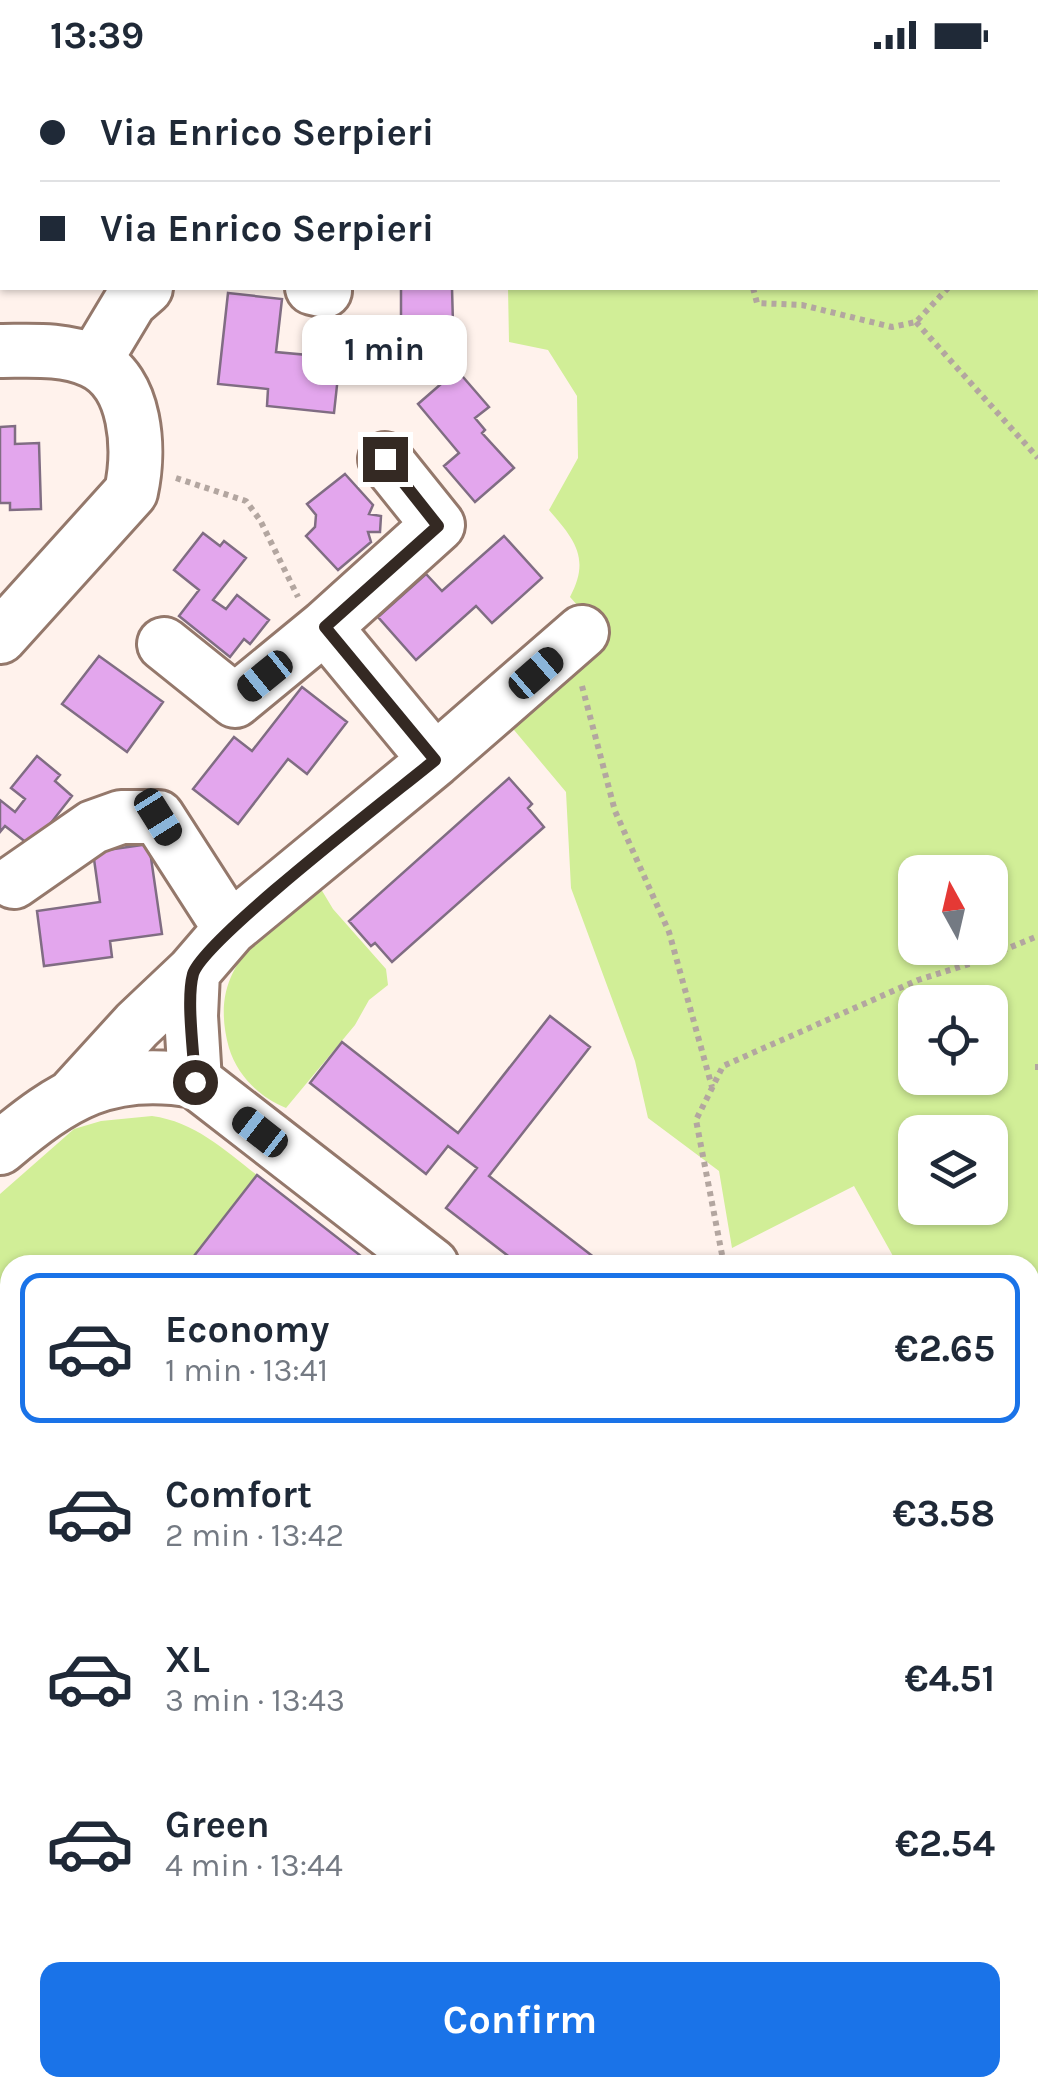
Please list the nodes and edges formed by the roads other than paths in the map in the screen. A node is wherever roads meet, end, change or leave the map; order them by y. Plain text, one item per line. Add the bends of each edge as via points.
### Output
1 (144, 290) edge
2 (0, 352) edge
3 (94, 362) junction
4 (385, 459) dead end
5 (313, 616) junction
6 (0, 637) edge
7 (571, 642) road end
8 (164, 644) dead end
9 (435, 760) junction
10 (14, 882) dead end
11 (230, 929) junction
12 (194, 972) junction
13 (195, 1082) junction
14 (76, 1094) junction
15 (10, 1124) edge
16 (419, 1255) edge

1 - 3 street
2 - 3 street via 47,350
3 - 6 street via 120,387 130,411 137,466 131,492
4 - 5 street via 438,526
5 - 8 street via 235,701
5 - 9 street
7 - 9 street
9 - 11 street
10 - 11 street via 93,827 121,816 158,817
11 - 12 street
12 - 13 street
12 - 14 street
13 - 14 street via 160,1075 118,1078
13 - 16 street
14 - 15 street

